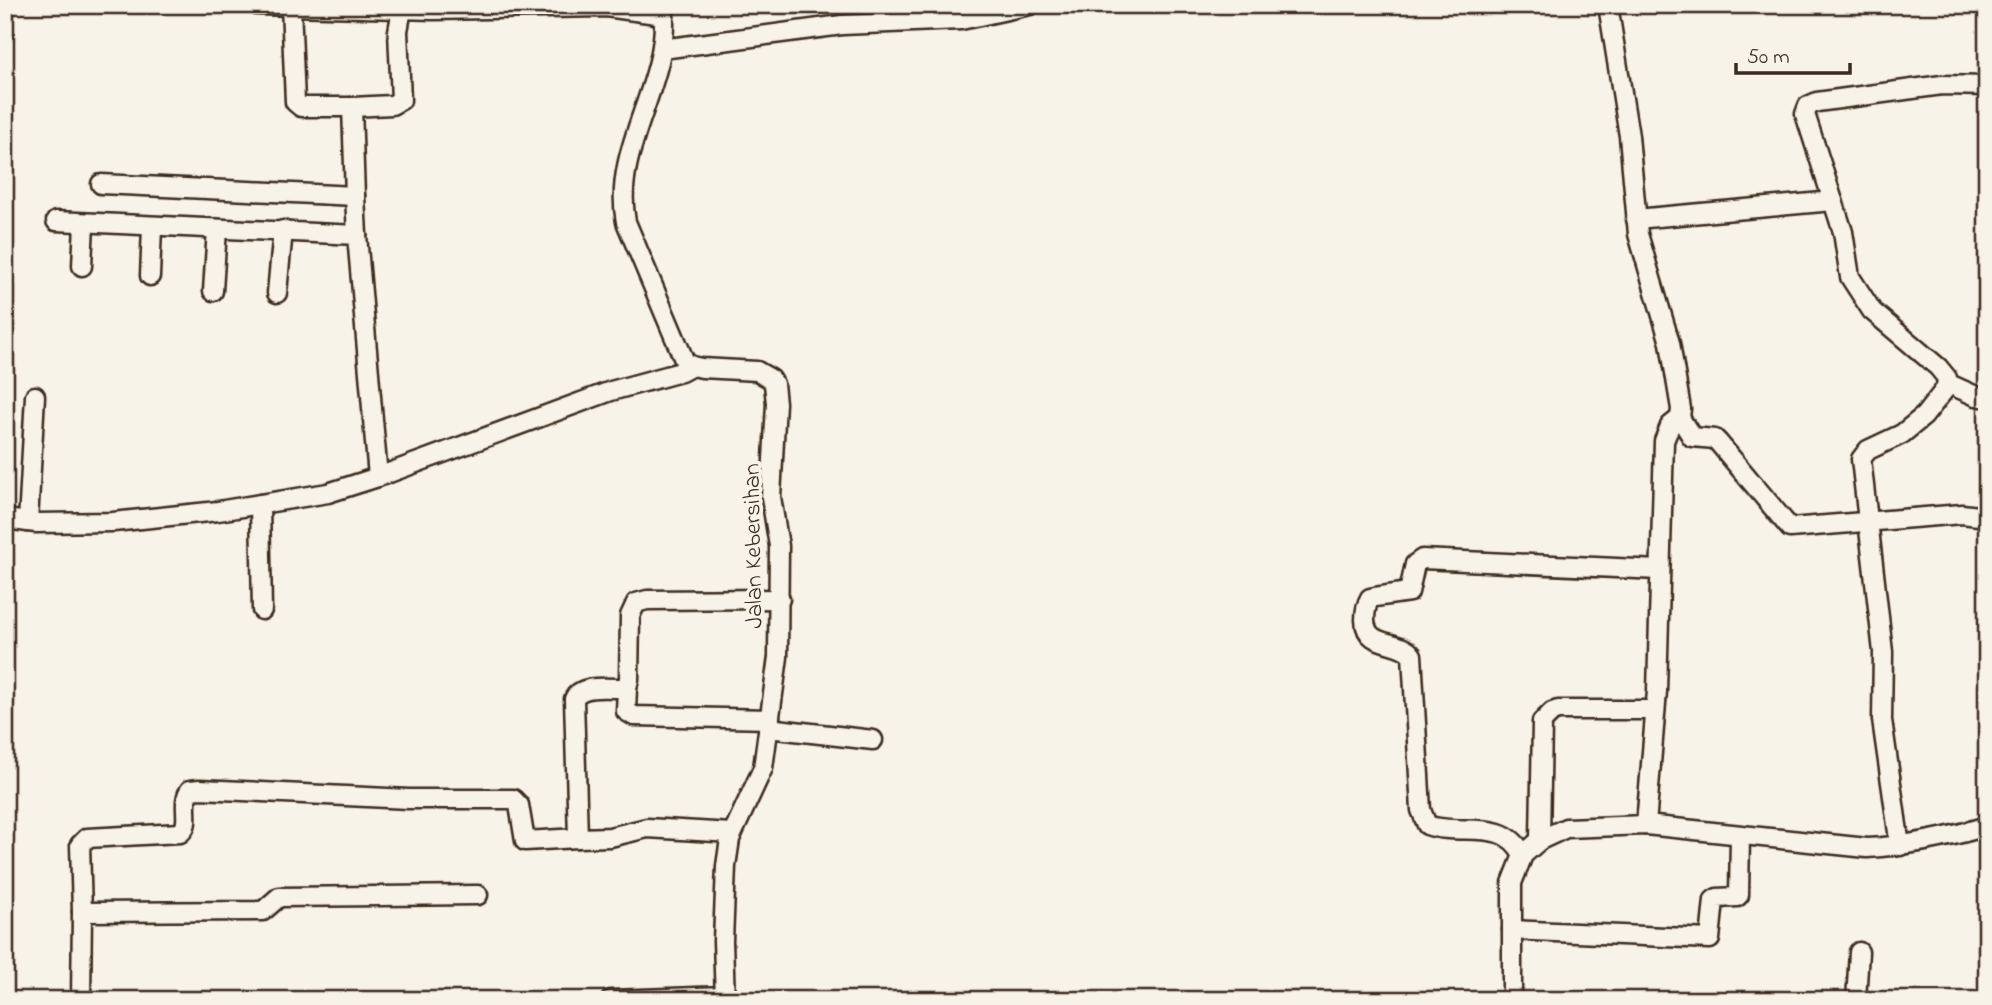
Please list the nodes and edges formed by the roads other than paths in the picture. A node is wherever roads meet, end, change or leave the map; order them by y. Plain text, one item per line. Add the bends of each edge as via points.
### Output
1 (257, 5) edge
2 (1030, 5) edge
3 (1608, 5) edge
4 (291, 6) edge
5 (433, 7) edge
6 (402, 9) junction
7 (664, 10) edge
8 (663, 49) junction
9 (1987, 86) edge
10 (352, 107) junction
11 (101, 184) dead end
12 (355, 196) junction
13 (1833, 201) junction
14 (1636, 219) junction
15 (56, 221) dead end
16 (84, 223) junction
17 (152, 226) junction
18 (217, 229) junction
19 (283, 230) junction
20 (357, 235) junction
21 (82, 266) dead end
22 (150, 276) dead end
23 (213, 291) dead end
24 (277, 293) dead end
25 (692, 366) junction
26 (1947, 383) junction
27 (35, 396) dead end
28 (1987, 398) edge
29 (1680, 418) junction
30 (378, 477) junction
31 (260, 504) junction
32 (1987, 517) edge
33 (5, 519) edge
34 (1868, 521) junction
35 (28, 522) junction
36 (1659, 570) junction
37 (780, 599) junction
38 (262, 610) dead end
39 (626, 688) junction
40 (1655, 710) junction
41 (769, 724) junction
42 (873, 740) dead end
43 (1646, 825) junction
44 (1987, 826) edge
45 (732, 834) junction
46 (1740, 836) junction
47 (579, 838) junction
48 (1540, 840) junction
49 (1900, 846) junction
50 (1523, 855) junction
51 (478, 895) dead end
52 (82, 912) junction
53 (1512, 930) junction
54 (1859, 953) dead end
55 (725, 998) edge
56 (80, 1000) edge
57 (611, 1000) edge
58 (1512, 1000) edge
59 (1856, 1000) edge

1 - 4 street
2 - 8 street via 961,20 842,25
3 - 14 street via 1629,136
4 - 6 street
4 - 10 street via 295,102 300,107
5 - 6 street
5 - 7 street
6 - 10 street via 398,31 401,100 392,105
7 - 8 street
8 - 25 street via 627,168 623,199 626,222 685,362
9 - 13 street via 1942,85 1808,106 1805,114
10 - 12 street
11 - 12 street
12 - 20 street
13 - 14 street
13 - 26 street via 1850,277 1861,297 1892,330 1938,367
14 - 29 street via 1670,343
15 - 16 street
16 - 17 street
16 - 21 street
17 - 18 street
17 - 22 street
18 - 19 street
18 - 23 street
19 - 20 street
19 - 24 street
20 - 30 street
25 - 30 street
25 - 37 street, Jalan Kebersihan via 757,371 774,384 771,497 779,546
26 - 28 street
26 - 34 street via 1924,416 1861,458
27 - 35 street
29 - 34 street via 1692,437 1718,442 1787,527
29 - 36 street via 1670,426 1664,441
30 - 31 street via 328,493
31 - 35 street via 113,522
31 - 38 street
32 - 34 street via 1962,514
33 - 35 street
34 - 49 street via 1883,652 1882,720
36 - 40 street
36 - 50 street via 1422,559 1415,564 1409,592 1370,598 1366,625 1371,636 1412,655 1423,819 1436,829 1507,835
37 - 39 street via 636,603 630,616
37 - 41 street, Jalan Kebersihan via 779,657
39 - 41 street via 626,711 634,716
39 - 47 street via 584,689 574,699
40 - 43 street
40 - 48 street via 1558,710 1546,717 1542,722
41 - 42 street
41 - 45 street, Jalan Kebersihan via 763,768
43 - 46 street
43 - 48 street via 1566,828
44 - 49 street
45 - 47 street via 647,828 610,837
45 - 55 street, Jalan Kebersihan via 726,866
46 - 49 street via 1867,848
46 - 53 street via 1739,895 1714,901 1710,939
47 - 52 street via 524,841 519,805 513,799 194,790 186,796 186,826 180,834 94,836 83,841
48 - 50 street
50 - 53 street via 1512,883
51 - 52 street via 279,897 263,911
52 - 56 street
53 - 58 street
54 - 59 street
55 - 57 street

